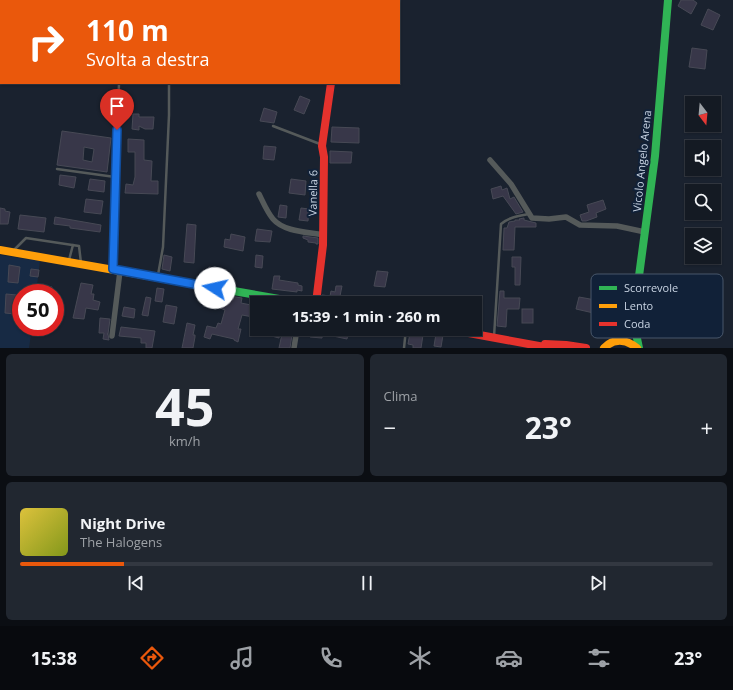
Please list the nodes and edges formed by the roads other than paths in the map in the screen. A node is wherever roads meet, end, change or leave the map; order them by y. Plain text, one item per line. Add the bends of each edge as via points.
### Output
1 (668, 0) edge
2 (118, 84) edge
3 (169, 84) edge
4 (331, 84) edge
5 (272, 126) dead end
6 (322, 146) junction
7 (490, 160) dead end
8 (57, 169) dead end
9 (115, 177) junction
10 (259, 194) dead end
11 (529, 214) junction
12 (645, 232) junction
13 (324, 235) junction
14 (74, 245) junction
15 (0, 250) edge
16 (12, 252) junction
17 (69, 262) junction
18 (81, 264) junction
19 (116, 270) junction
20 (639, 274) edge
21 (158, 278) junction
22 (261, 296) edge
23 (317, 296) edge
24 (482, 335) edge
25 (112, 336) dead end
26 (296, 336) edge
27 (405, 336) edge
28 (494, 337) junction
29 (624, 338) edge
30 (636, 338) edge
31 (621, 340) junction
32 (528, 343) junction
33 (606, 346) edge
34 (294, 348) edge
35 (404, 348) edge
36 (550, 348) edge
37 (586, 348) edge
38 (597, 348) edge
39 (638, 348) edge

1 - 12 street, Vicolo Angelo Arena via 655,156
2 - 9 lane
3 - 21 lane via 163,247
4 - 6 street, Vanella 6
5 - 6 lane
6 - 13 street, Vanella 6
7 - 11 street via 511,184
8 - 9 lane
9 - 19 lane
10 - 13 street via 272,218 277,222 295,230
11 - 12 street via 532,218 566,217 580,224 617,226
11 - 28 lane via 505,220 502,224
12 - 20 street, Vicolo Angelo Arena
13 - 23 street, Vanella 6
14 - 16 lane via 26,238
14 - 17 lane
14 - 18 lane via 79,246
15 - 16 street
16 - 17 street
17 - 18 street
18 - 19 street
19 - 21 street
19 - 25 street
21 - 22 street
24 - 28 street
26 - 34 street
27 - 35 lane
28 - 32 street
29 - 31 street
30 - 39 street, Vicolo Angelo Arena
31 - 33 street
31 - 39 street
32 - 36 street
32 - 37 street
33 - 38 street

